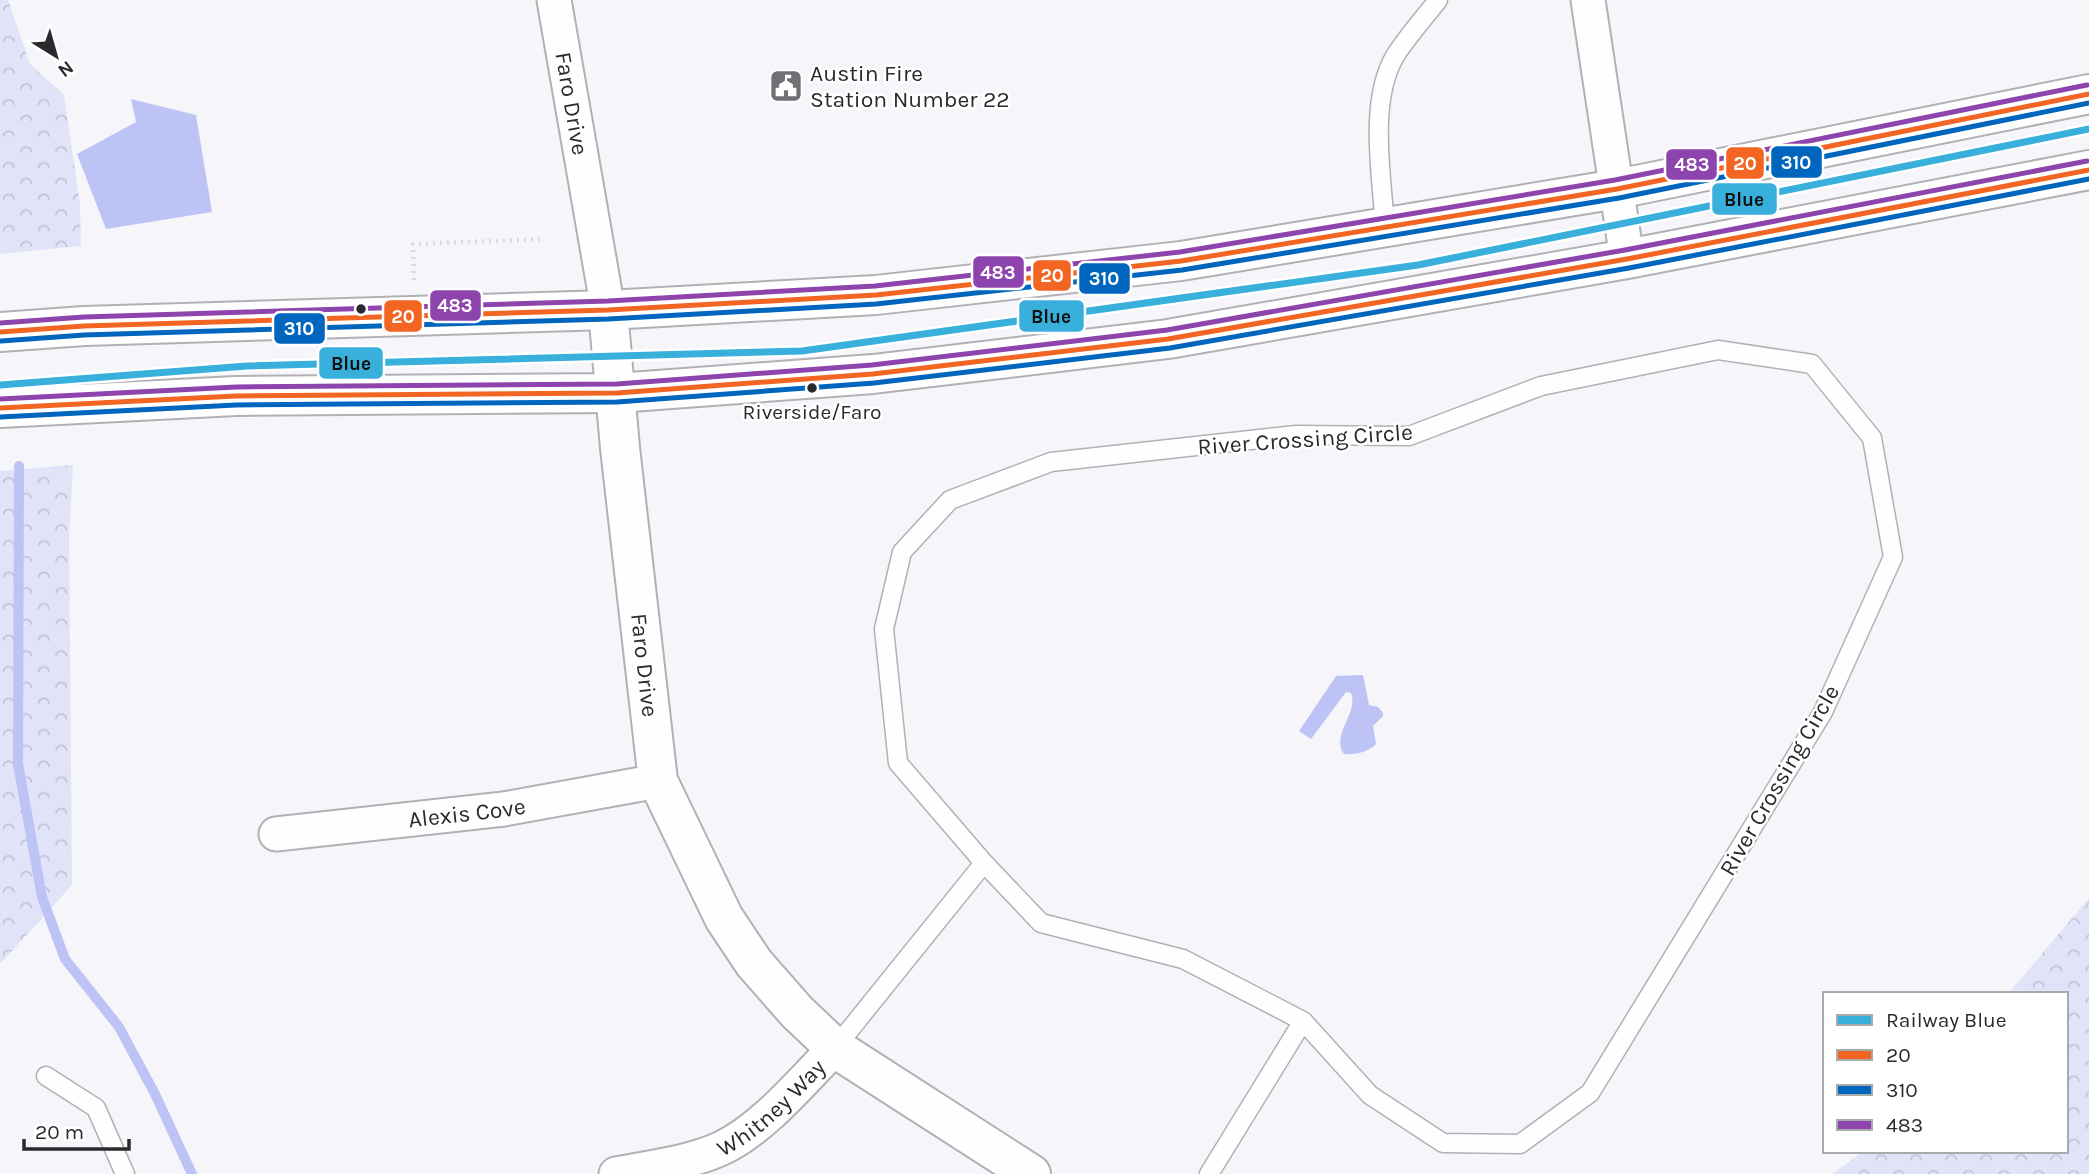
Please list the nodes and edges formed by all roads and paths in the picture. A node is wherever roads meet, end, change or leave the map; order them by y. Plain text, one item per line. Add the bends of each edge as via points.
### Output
1 (554, 0) edge
2 (1438, 0) edge
3 (1588, 0) edge
4 (2089, 94) edge
5 (2089, 170) edge
6 (1617, 189) junction
7 (1385, 228) junction
8 (541, 239) dead end
9 (1627, 259) junction
10 (414, 289) dead end
11 (608, 310) junction
12 (0, 332) edge
13 (617, 393) junction
14 (0, 408) edge
15 (658, 781) junction
16 (275, 834) dead end
17 (984, 863) junction
18 (1303, 1021) junction
19 (835, 1048) junction
20 (46, 1076) dead end
21 (125, 1174) edge
22 (617, 1174) edge
23 (1031, 1174) edge
24 (1209, 1174) edge

1 - 11 street, Faro Drive
2 - 7 lane via 1395,56 1378,108
3 - 6 street
4 - 6 main road
5 - 9 main road
6 - 7 main road
6 - 9 street
7 - 11 main road via 1181,261 890,294
8 - 10 path via 413,244
9 - 13 main road via 1168,339 873,374
11 - 12 main road
11 - 13 main road, Faro Drive
13 - 14 main road via 236,396
13 - 15 main road, Faro Drive
15 - 16 street, Alexis Cove via 504,809
15 - 19 main road, Faro Drive via 732,930 754,963
17 - 18 lane, River Crossing Circle via 1041,923 1183,959
17 - 18 lane, River Crossing Circle via 898,763 884,629 901,552 950,500 1051,462 1296,435 1409,436 1541,386 1718,350 1812,364 1872,438 1893,557 1823,712 1590,1093 1520,1144 1443,1143 1370,1095
17 - 19 lane
18 - 24 lane
19 - 22 street, Whitney Way via 758,1124 722,1148
19 - 23 main road, Faro Drive
20 - 21 lane via 96,1108

